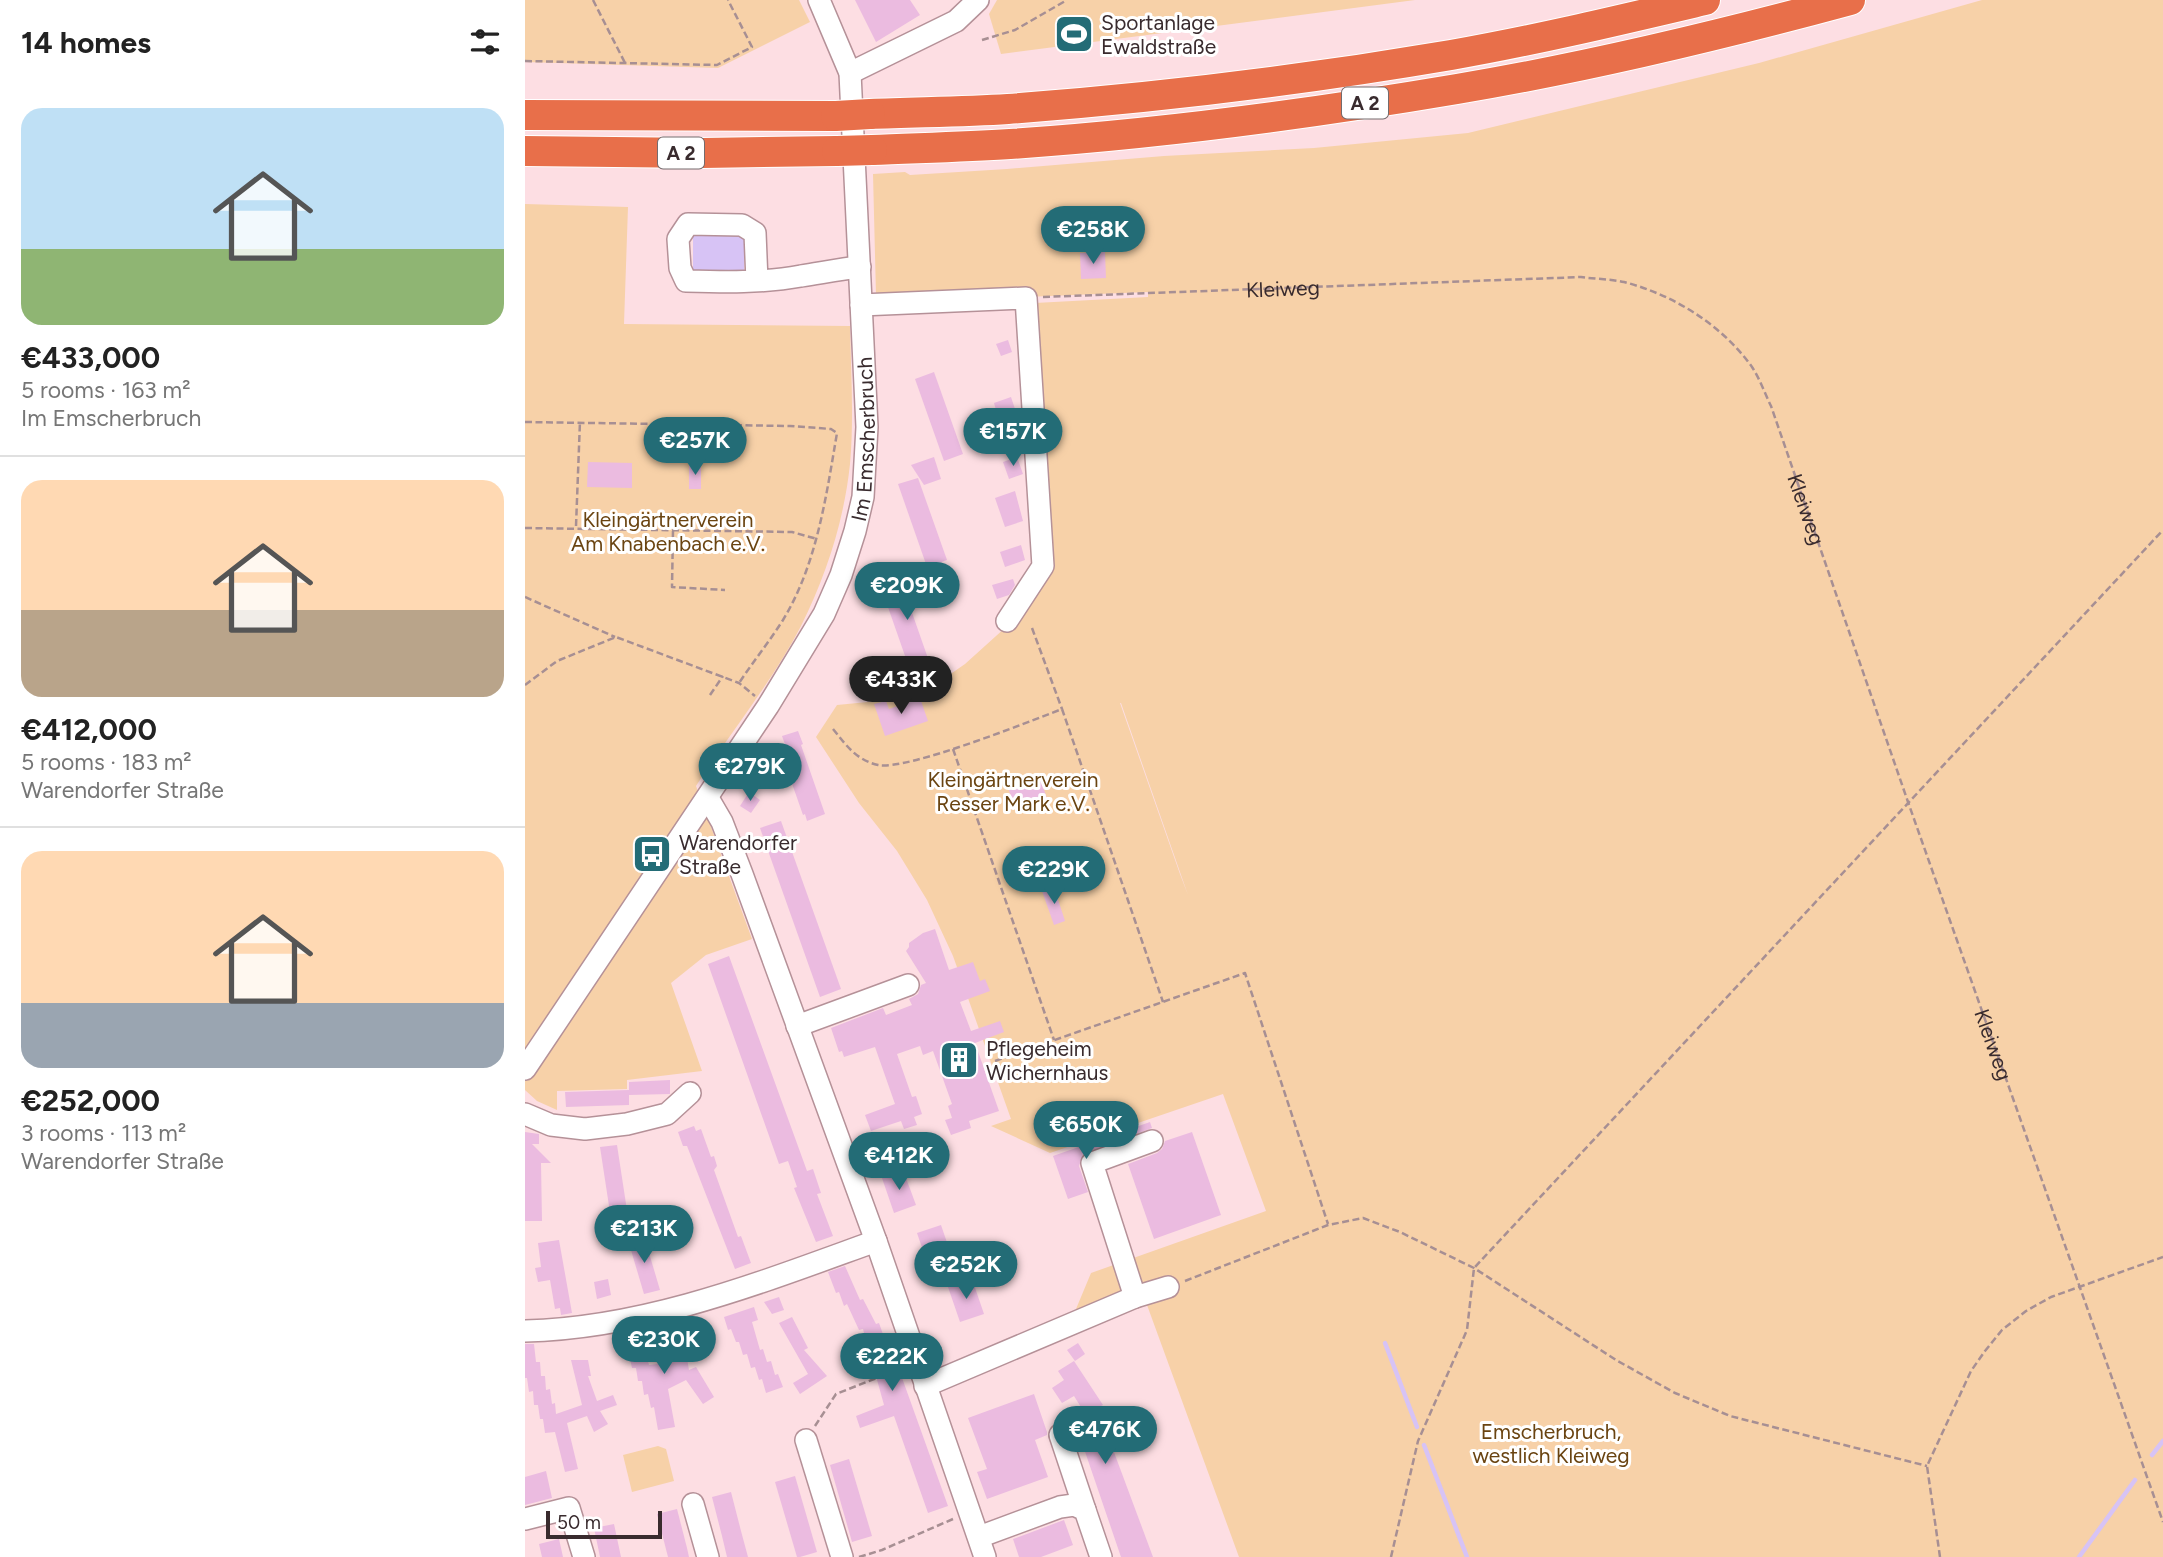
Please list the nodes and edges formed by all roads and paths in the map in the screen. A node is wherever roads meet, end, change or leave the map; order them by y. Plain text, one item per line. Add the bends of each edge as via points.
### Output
1 (593, 0) edge
2 (728, 0) edge
3 (819, 0) edge
4 (978, 0) edge
5 (1067, 0) edge
6 (1705, 0) edge
7 (1850, 0) edge
8 (982, 40) dead end
9 (525, 61) edge
10 (625, 63) junction
11 (850, 73) junction
12 (525, 115) edge
13 (525, 151) edge
14 (860, 267) junction
15 (757, 281) dead end
16 (1026, 298) junction
17 (861, 305) junction
18 (580, 421) junction
19 (525, 422) edge
20 (525, 528) edge
21 (576, 528) junction
22 (2163, 530) edge
23 (673, 531) junction
24 (817, 539) junction
25 (725, 590) dead end
26 (525, 597) edge
27 (1007, 621) dead end
28 (1032, 628) dead end
29 (616, 637) junction
30 (723, 676) junction
31 (739, 682) junction
32 (525, 685) edge
33 (710, 695) dead end
34 (768, 706) junction
35 (1062, 709) junction
36 (833, 730) dead end
37 (953, 748) junction
38 (708, 798) junction
39 (1908, 802) junction
40 (908, 985) dead end
41 (1163, 1002) junction
42 (797, 1026) junction
43 (1054, 1040) junction
44 (995, 1061) dead end
45 (525, 1069) edge
46 (689, 1093) dead end
47 (525, 1114) edge
48 (1152, 1141) dead end
49 (1328, 1225) junction
50 (876, 1241) junction
51 (2163, 1257) edge
52 (1474, 1268) junction
53 (2078, 1286) junction
54 (1168, 1287) joint
55 (1135, 1297) junction
56 (525, 1331) edge
57 (917, 1362) junction
58 (925, 1386) junction
59 (1061, 1435) dead end
60 (806, 1440) joint
61 (1927, 1466) junction
62 (693, 1504) dead end
63 (1085, 1510) junction
64 (970, 1512) junction
65 (525, 1519) edge
66 (2163, 1522) edge
67 (982, 1547) edge
68 (584, 1557) edge
69 (708, 1557) edge
70 (842, 1557) edge
71 (859, 1557) edge
72 (1101, 1557) edge
73 (1391, 1557) edge
74 (1940, 1557) edge

1 - 10 path
2 - 10 path via 752,47 717,65
3 - 11 street
4 - 11 street via 956,21
5 - 8 path via 1015,30
6 - 12 highway, A 2, bridge via 1452,54 1156,96 1006,109 836,116
7 - 13 highway, A 2, bridge via 1608,59 1458,89 1161,130 872,150
9 - 10 path
11 - 14 street, Im Emscherbruch
14 - 15 street
14 - 17 street, Im Emscherbruch
16 - 17 street
16 - 27 street via 1043,566
16 - 39 path, Kleiweg via 1581,277 1623,282 1700,316 1728,338 1753,369 1771,406
17 - 34 street, Im Emscherbruch via 867,427 863,497 841,575 824,614
18 - 19 path
18 - 21 path
18 - 24 path via 831,429 837,433
20 - 21 path
21 - 23 path
22 - 39 path
23 - 24 path via 792,533
23 - 25 path via 672,587
24 - 31 path via 783,619
26 - 29 path
28 - 35 path
29 - 30 path
29 - 32 path via 557,661
30 - 31 path
30 - 33 path
31 - 34 path
34 - 38 street, Im Emscherbruch
35 - 37 path
35 - 41 path
36 - 37 path via 848,750 878,765 894,765
37 - 43 path
38 - 42 street via 722,822
38 - 45 street, Im Emscherbruch
39 - 52 path
39 - 53 path, Kleiweg
40 - 42 street
41 - 43 path
41 - 49 path via 1245,973
42 - 50 street
43 - 44 path
46 - 47 street via 667,1114 627,1124 585,1129 551,1125
48 - 55 street via 1092,1163
49 - 52 path via 1363,1218
49 - 54 path
50 - 56 street via 741,1289 643,1317
50 - 57 street
51 - 53 path
52 - 61 path via 1675,1394 1763,1426
52 - 73 path via 1467,1330 1419,1441
53 - 61 path via 2026,1311 2002,1330 1971,1371
53 - 66 path, Kleiweg
54 - 55 street
55 - 58 street
57 - 58 street
57 - 60 path via 837,1394
58 - 64 street
59 - 63 street
60 - 70 street
61 - 74 path
62 - 69 street
63 - 67 street via 1074,1505 1060,1507
63 - 72 street
64 - 67 street
64 - 71 path
65 - 68 street via 569,1508

